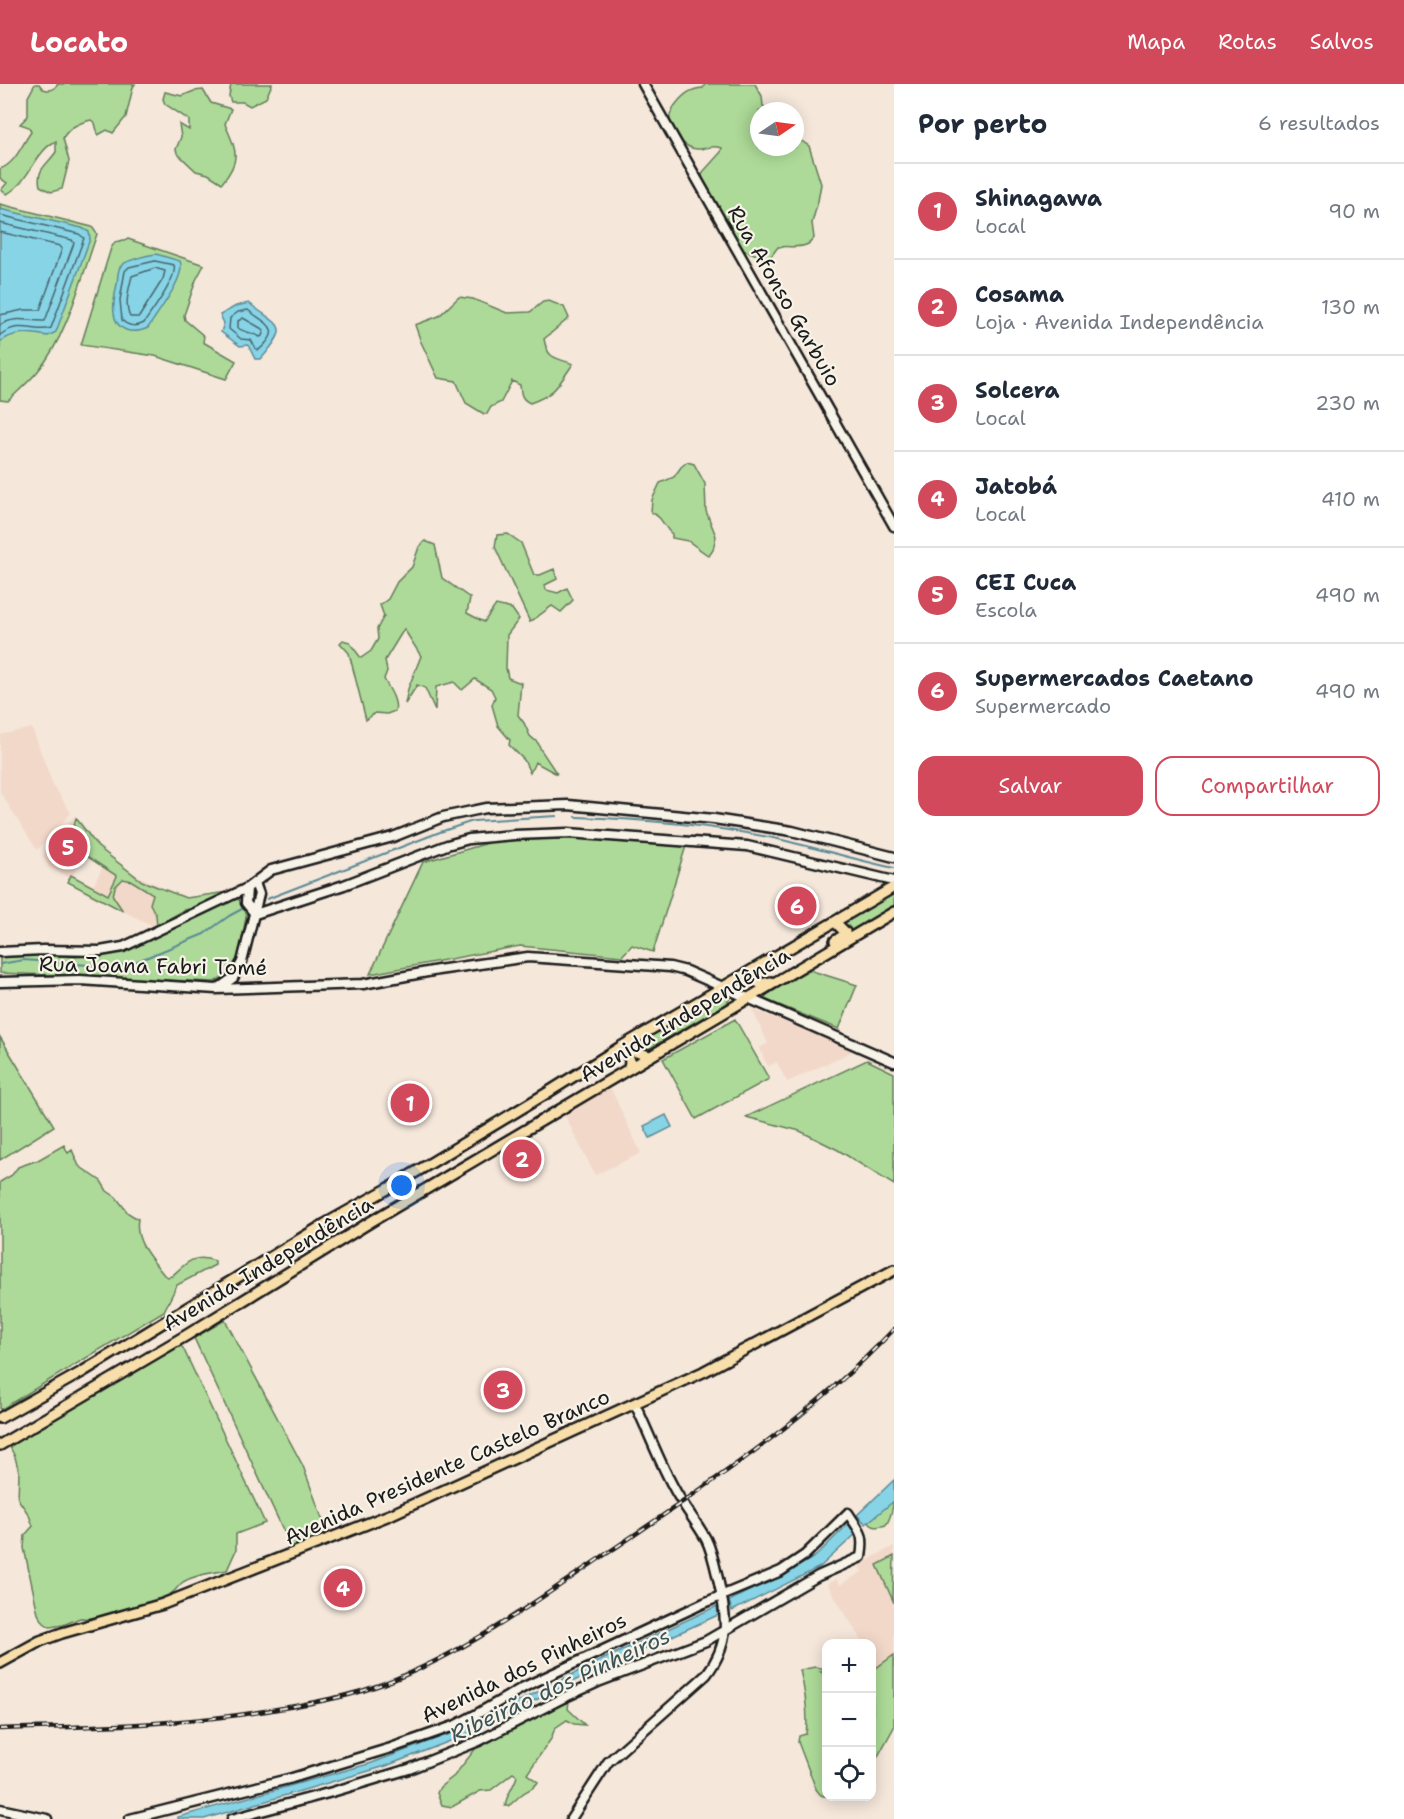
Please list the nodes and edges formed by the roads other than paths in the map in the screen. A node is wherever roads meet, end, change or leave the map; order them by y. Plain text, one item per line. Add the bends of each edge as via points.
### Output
1 (643, 84) edge
2 (894, 526) edge
3 (894, 857) edge
4 (894, 881) edge
5 (255, 883) junction
6 (894, 887) edge
7 (247, 888) junction
8 (894, 912) edge
9 (255, 914) junction
10 (836, 923) junction
11 (0, 952) edge
12 (823, 953) junction
13 (756, 968) junction
14 (238, 971) junction
15 (776, 980) junction
16 (0, 982) edge
17 (722, 987) junction
18 (247, 988) junction
19 (216, 989) junction
20 (747, 999) junction
21 (637, 1038) junction
22 (619, 1048) junction
23 (650, 1056) junction
24 (894, 1062) edge
25 (629, 1069) junction
26 (893, 1271) edge
27 (635, 1404) junction
28 (0, 1418) edge
29 (0, 1435) edge
30 (9, 1439) junction
31 (0, 1445) edge
32 (723, 1599) junction
33 (726, 1627) junction
34 (0, 1663) edge
35 (0, 1809) edge
36 (47, 1819) edge
37 (130, 1819) edge
38 (232, 1819) edge
39 (570, 1819) edge

1 - 2 street, Rua Afonso Garbuio
3 - 5 street via 768,827 659,813 568,806 486,808 443,817 393,837 271,870
4 - 9 street via 747,846 568,833 514,835 447,845
5 - 7 street
5 - 9 street via 259,894
6 - 10 main road, Avenida Independência
7 - 9 street via 246,903
7 - 11 street via 123,947 100,951
8 - 12 main road, Avenida Independência
9 - 14 street
10 - 12 main road via 844,935
10 - 13 main road, Avenida Independência
12 - 15 main road, Avenida Independência
13 - 15 main road via 755,981 761,984
13 - 17 main road, Avenida Independência
14 - 18 street
14 - 19 street
15 - 20 main road, Avenida Independência
16 - 19 street, Rua Joana Fabri Tomé via 80,981
17 - 18 street, Rua Joana Fabri Tomé via 670,967 528,957 363,984
17 - 20 street, Rua Joana Fabri Tomé
17 - 21 main road, Avenida Independência
18 - 19 street, Rua Joana Fabri Tomé
20 - 23 main road, Avenida Independência
20 - 24 street, Rua Joana Fabri Tomé
21 - 22 main road, Avenida Independência
21 - 23 main road via 633,1046 636,1052
22 - 25 main road via 628,1054
22 - 28 main road, Avenida Independência
23 - 25 main road, Avenida Independência
25 - 30 main road, Avenida Independência
26 - 27 main road, Avenida Presidente Castelo Branco
27 - 32 street via 675,1491 706,1540
27 - 34 main road, Avenida Presidente Castelo Branco via 346,1533 163,1604 40,1641
29 - 30 main road
30 - 31 main road, Avenida Independência
32 - 33 street
32 - 33 street, Avenida dos Pinheiros via 794,1563 850,1517 861,1531 861,1557
32 - 37 street, Avenida dos Pinheiros via 524,1687 454,1726 292,1778
33 - 38 street via 706,1641 598,1682 446,1755
33 - 39 street via 722,1645 706,1675 608,1762
35 - 36 street

